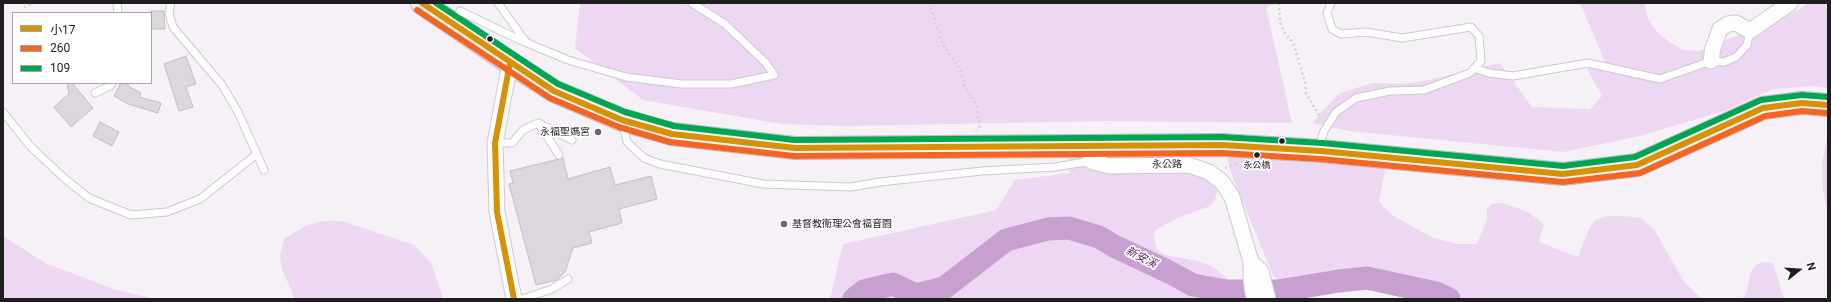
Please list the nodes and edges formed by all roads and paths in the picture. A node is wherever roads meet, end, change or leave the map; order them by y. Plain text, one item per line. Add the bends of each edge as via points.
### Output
1 (35, 3) edge
2 (171, 3) edge
3 (422, 3) edge
4 (498, 3) edge
5 (692, 3) edge
6 (929, 3) edge
7 (1279, 3) edge
8 (1331, 3) edge
9 (1790, 3) edge
10 (24, 7) dead end
11 (452, 24) junction
12 (1750, 31) junction
13 (526, 42) junction
14 (1711, 61) junction
15 (510, 63) junction
16 (1474, 68) junction
17 (111, 84) edge
18 (95, 93) dead end
19 (1828, 105) edge
20 (3, 112) edge
21 (622, 120) junction
22 (538, 123) junction
23 (1324, 124) dead end
24 (971, 131) dead end
25 (572, 140) dead end
26 (495, 142) junction
27 (1318, 151) junction
28 (257, 154) junction
29 (1091, 154) junction
30 (559, 155) dead end
31 (264, 170) dead end
32 (568, 279) dead end
33 (1258, 281) junction
34 (514, 299) edge
35 (522, 299) edge
36 (1254, 299) edge
37 (1268, 299) edge

1 - 10 path
2 - 28 lane via 169,13 174,27 222,84
3 - 11 main road
4 - 13 lane
5 - 13 lane via 724,24 766,63 774,75 731,84 682,84 626,77 568,60
6 - 24 path via 943,45 961,70 964,85 976,104 980,126 976,131
7 - 23 path via 1280,22 1284,32 1293,42 1306,93
8 - 16 lane via 1326,13 1332,29 1341,34 1366,32 1402,38 1471,27 1478,36 1481,61
9 - 12 street
11 - 13 lane via 460,11
11 - 15 main road
12 - 14 lane via 1747,45 1736,57 1724,62
12 - 14 street via 1736,23 1720,29
14 - 16 lane via 1660,79 1588,63 1514,76
15 - 21 main road via 554,91
15 - 26 street
16 - 27 lane via 1470,72 1424,90 1390,91 1356,98 1336,112 1324,131
17 - 18 lane
19 - 27 main road via 1802,103 1763,108 1637,165 1563,174
20 - 28 lane via 30,146 89,198 131,214 167,212 200,199
21 - 29 main road via 672,134 794,148
21 - 29 lane via 627,142 644,158 660,164 763,184 851,187 982,171 1055,167
22 - 25 lane
22 - 26 lane via 523,130 512,143
22 - 30 lane
26 - 34 street via 497,212
27 - 29 main road via 1222,145
28 - 31 lane
29 - 33 street, 永公路 via 1109,166 1189,165 1209,172 1222,182 1232,197
32 - 35 lane via 552,289
33 - 36 street
33 - 37 street

